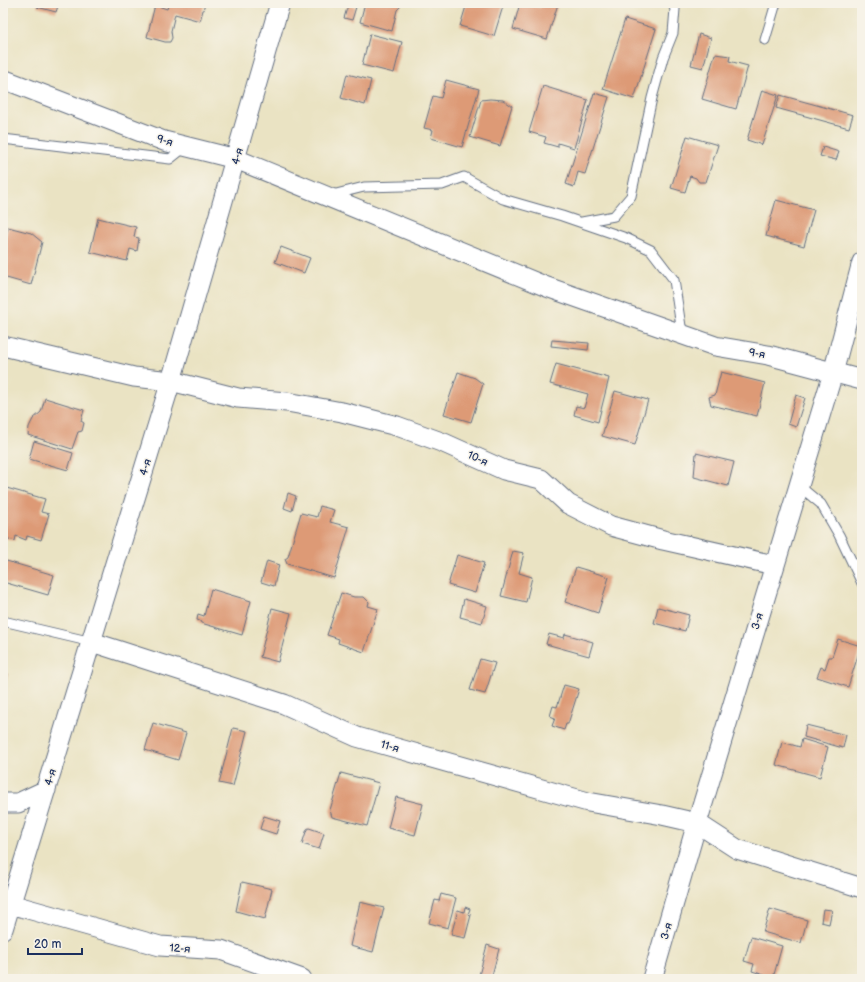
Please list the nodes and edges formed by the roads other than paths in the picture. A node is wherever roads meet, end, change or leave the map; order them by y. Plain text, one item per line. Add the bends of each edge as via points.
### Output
1 (280, 3) edge
2 (672, 3) edge
3 (776, 3) edge
4 (765, 40) dead end
5 (3, 79) edge
6 (3, 139) edge
7 (186, 146) junction
8 (236, 159) junction
9 (328, 196) junction
10 (581, 223) junction
11 (862, 262) edge
12 (682, 333) junction
13 (3, 346) edge
14 (833, 372) junction
15 (862, 380) edge
16 (171, 381) junction
17 (798, 485) junction
18 (774, 566) junction
19 (862, 583) edge
20 (3, 620) edge
21 (92, 642) junction
22 (46, 790) junction
23 (3, 803) edge
24 (697, 823) junction
25 (862, 888) edge
26 (7, 903) edge
27 (3, 929) edge
28 (302, 979) edge
29 (652, 979) edge

1 - 8 street, 4-я
2 - 10 lane via 675,9 673,33 652,98 631,196 614,216
3 - 4 lane
5 - 7 street, 9-я via 164,141
6 - 7 lane via 170,160
7 - 8 street, 9-я
8 - 9 street, 9-я
8 - 16 street, 4-я
9 - 10 lane via 364,187 442,185 464,177 503,199
9 - 12 street, 9-я via 547,287
10 - 12 lane via 652,250 674,280
11 - 14 street, 3-я
12 - 14 street, 9-я via 715,346 768,355
13 - 16 street, 10-я via 134,377
14 - 15 street, 9-я
14 - 17 street, 3-я
16 - 18 street, 10-я via 238,398 287,402 397,426 444,443 504,470 541,480 568,504 611,526
16 - 21 street, 4-я
17 - 18 street, 3-я
17 - 19 lane via 821,504
18 - 24 street, 3-я
20 - 21 lane
21 - 22 street, 4-я
21 - 24 street, 11-я via 284,704 357,737 588,802
22 - 23 street via 18,803
22 - 26 street, 4-я
24 - 25 street, 11-я via 738,848
24 - 29 street, 3-я
26 - 27 street, 4-я
26 - 28 street, 12-я via 160,946 221,950

